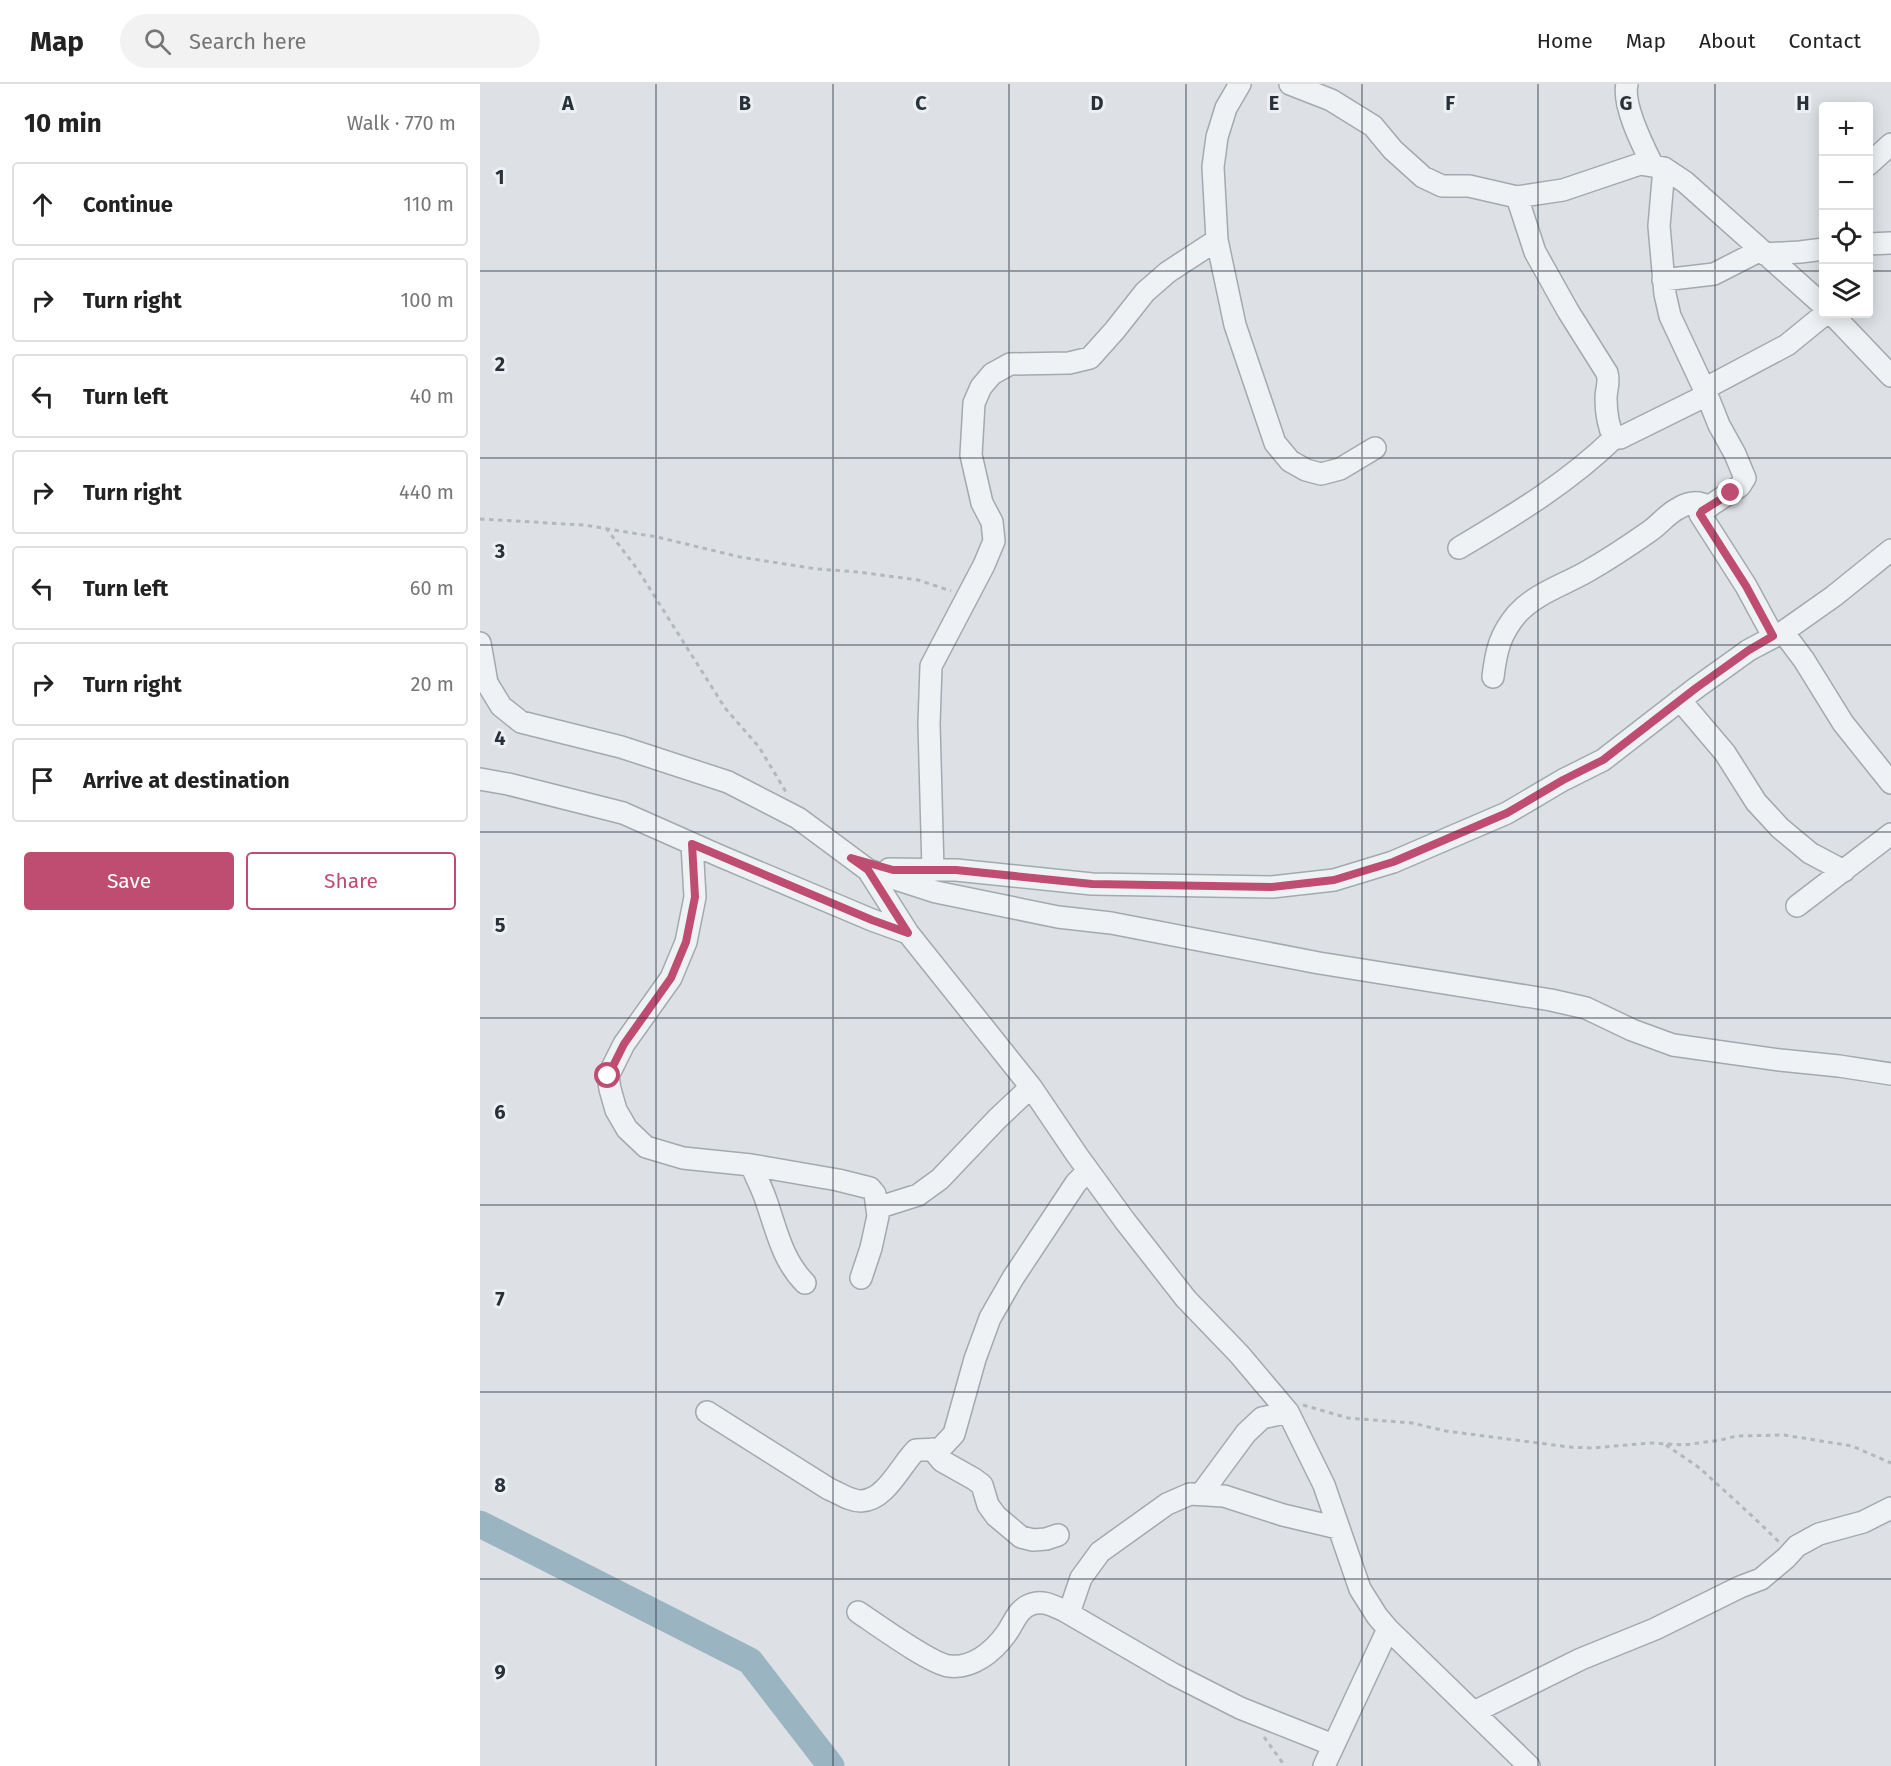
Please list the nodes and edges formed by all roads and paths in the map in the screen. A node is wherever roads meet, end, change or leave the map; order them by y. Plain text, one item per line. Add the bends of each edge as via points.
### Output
1 (1240, 84) edge
2 (1290, 84) edge
3 (1627, 84) edge
4 (1891, 144) edge
5 (1873, 161) edge
6 (1658, 167) junction
7 (1517, 197) junction
8 (1217, 240) junction
9 (1819, 243) edge
10 (1891, 243) edge
11 (1873, 244) edge
12 (1762, 252) junction
13 (1664, 280) junction
14 (1819, 302) edge
15 (1820, 318) edge
16 (1836, 318) edge
17 (1891, 376) edge
18 (1706, 392) junction
19 (1614, 438) junction
20 (1375, 448) dead end
21 (1709, 507) junction
22 (480, 519) edge
23 (606, 528) junction
24 (1459, 548) dead end
25 (1891, 550) edge
26 (967, 596) junction
27 (1778, 634) junction
28 (480, 643) edge
29 (1493, 677) dead end
30 (1680, 700) junction
31 (480, 779) edge
32 (1891, 783) edge
33 (798, 818) junction
34 (1891, 834) edge
35 (692, 844) junction
36 (859, 864) junction
37 (933, 870) junction
38 (1844, 871) junction
39 (1797, 906) dead end
40 (908, 933) junction
41 (1891, 1074) edge
42 (1031, 1087) junction
43 (751, 1165) junction
44 (1088, 1171) junction
45 (877, 1208) junction
46 (861, 1278) dead end
47 (805, 1283) dead end
48 (1285, 1407) junction
49 (707, 1412) dead end
50 (1665, 1443) junction
51 (932, 1449) junction
52 (1891, 1463) edge
53 (1201, 1494) junction
54 (1891, 1508) edge
55 (1338, 1528) junction
56 (1058, 1535) dead end
57 (1790, 1554) junction
58 (858, 1612) dead end
59 (1069, 1613) junction
60 (1388, 1629) junction
61 (1473, 1712) junction
62 (1270, 1719) junction
63 (1333, 1745) junction
64 (1285, 1766) edge
65 (1324, 1766) edge
66 (1529, 1766) edge

1 - 8 street via 1226,108 1217,138 1213,166
2 - 7 street via 1331,100 1374,126 1423,177 1442,186 1469,186
3 - 6 street via 1625,93 1642,142
4 - 5 street
6 - 7 street via 1640,164 1563,190
6 - 12 street via 1685,182
6 - 13 street
7 - 19 street via 1535,252 1607,373 1609,428
8 - 20 street via 1235,325 1275,443 1290,461 1321,474 1340,469
8 - 26 street via 1145,292 1090,358 1070,363 1010,364 992,374 981,387 974,403 971,455 994,541
9 - 12 street
10 - 11 street
12 - 13 street via 1714,274
12 - 14 street
13 - 18 street via 1670,316
15 - 18 street via 1787,345
16 - 17 street
18 - 19 street
18 - 21 street via 1745,478 1740,486
19 - 24 street via 1551,491
21 - 27 street via 1700,514 1702,518
21 - 29 street via 1694,502 1678,508 1587,572 1540,595 1504,631
22 - 23 path
23 - 26 path via 740,557 918,580
23 - 33 path via 638,570 725,708 770,763
25 - 27 street
26 - 37 street via 931,666
27 - 30 street
27 - 32 street via 1804,660 1843,723
28 - 33 street via 487,683 501,706 521,722 621,747 728,782
30 - 37 street via 1603,760 1507,813 1393,862 1334,880 1272,887 1092,884
30 - 38 street via 1780,828 1810,854
31 - 35 street via 623,813
33 - 36 street
34 - 38 street
35 - 40 street
35 - 43 street via 695,897 686,942 671,978 614,1062 608,1076 610,1089 627,1129 646,1147 683,1158
36 - 37 street via 893,870
36 - 40 street
36 - 41 street via 936,892 1058,917 1551,1000 1586,1008 1673,1045
38 - 39 street
40 - 42 street
42 - 44 street
42 - 45 street via 940,1179 918,1195
43 - 45 street via 870,1188
43 - 47 street via 786,1257
44 - 48 street via 1186,1299
44 - 51 street via 1003,1293 975,1359 954,1434 940,1449
45 - 46 street via 871,1248
48 - 50 path via 1308,1406 1348,1418 1412,1423 1569,1447
48 - 53 street via 1262,1418 1246,1433
48 - 55 street via 1324,1485
49 - 51 street via 829,1489 861,1501 881,1492 916,1450
50 - 52 path via 1684,1445 1736,1436 1784,1435 1852,1446
50 - 57 path via 1731,1494
51 - 56 street via 942,1461 982,1485 996,1516 1021,1537 1033,1540
53 - 55 street via 1224,1496
53 - 59 street via 1190,1494 1167,1504 1100,1552 1082,1578
54 - 57 street via 1863,1522 1819,1534
55 - 60 street via 1360,1588
57 - 61 street via 1761,1579
58 - 59 street via 947,1666 963,1666 986,1656 1018,1614 1034,1603 1045,1602
59 - 62 street via 1173,1674
60 - 61 street
60 - 63 street
61 - 66 street
62 - 63 street
62 - 64 path via 1263,1733
63 - 65 street

